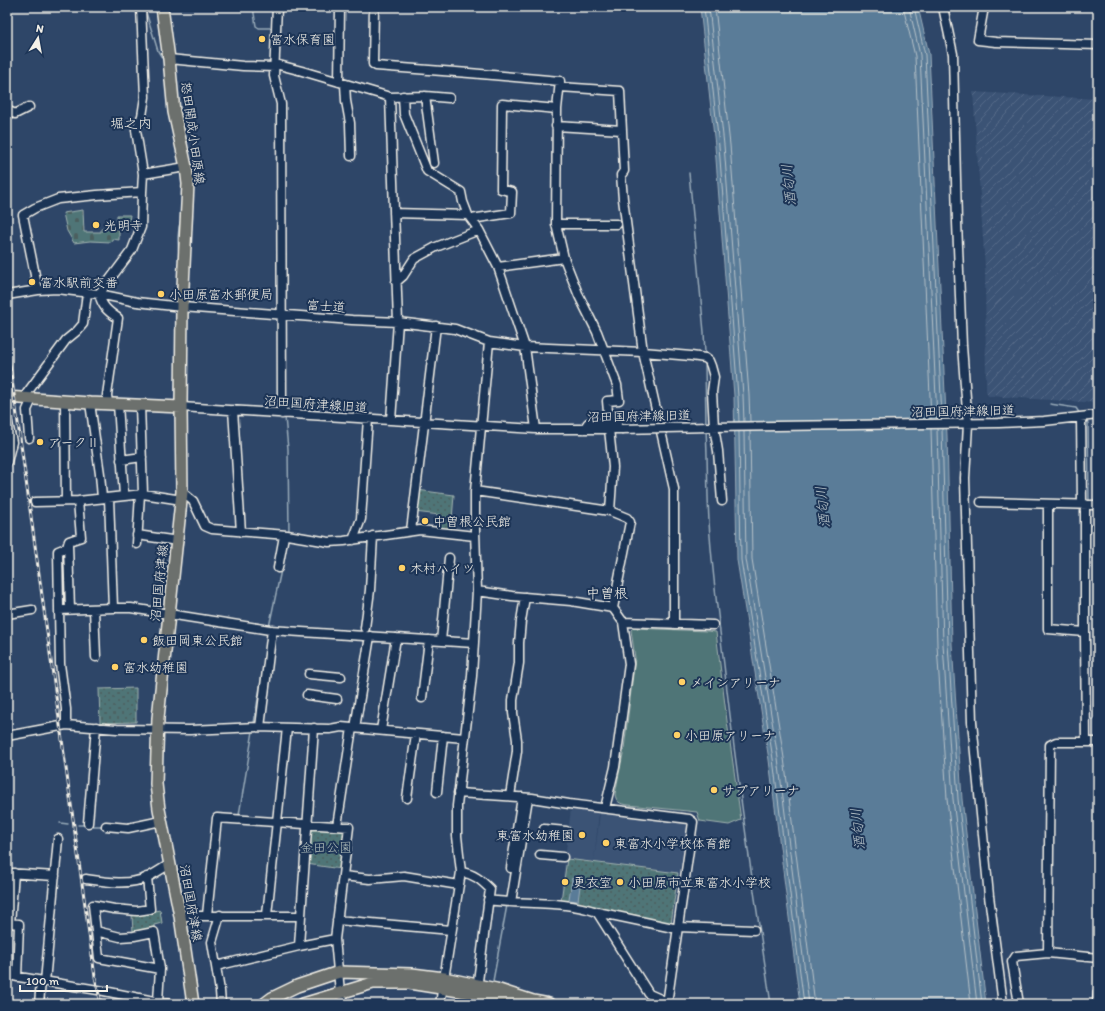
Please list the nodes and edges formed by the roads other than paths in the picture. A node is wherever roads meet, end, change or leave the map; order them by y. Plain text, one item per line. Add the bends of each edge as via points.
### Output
1 (141, 7) edge
2 (162, 7) edge
3 (277, 7) edge
4 (340, 7) edge
5 (374, 7) edge
6 (943, 7) edge
7 (984, 7) edge
8 (1098, 45) edge
9 (169, 59) junction
10 (275, 66) junction
11 (342, 83) junction
12 (560, 87) junction
13 (403, 96) junction
14 (425, 96) junction
15 (390, 97) junction
16 (449, 98) dead end
17 (29, 107) dead end
18 (556, 109) junction
19 (7, 112) edge
20 (556, 126) junction
21 (622, 130) junction
22 (351, 156) dead end
23 (434, 163) dead end
24 (183, 167) junction
25 (143, 174) junction
26 (142, 192) junction
27 (394, 213) junction
28 (470, 217) junction
29 (556, 224) junction
30 (617, 224) dead end
31 (479, 230) junction
32 (564, 258) junction
33 (498, 267) junction
34 (396, 282) junction
35 (38, 290) junction
36 (87, 293) junction
37 (99, 294) junction
38 (7, 295) edge
39 (179, 306) junction
40 (284, 314) junction
41 (398, 322) junction
42 (436, 326) junction
43 (488, 342) junction
44 (525, 347) junction
45 (603, 350) junction
46 (643, 352) junction
47 (8, 399) edge
48 (29, 399) junction
49 (65, 401) junction
50 (90, 403) junction
51 (113, 404) junction
52 (140, 406) junction
53 (181, 408) junction
54 (233, 410) junction
55 (285, 414) junction
56 (1098, 415) edge
57 (1080, 417) junction
58 (7, 418) edge
59 (368, 419) junction
60 (391, 420) junction
61 (659, 421) junction
62 (424, 422) junction
63 (968, 424) junction
64 (481, 426) junction
65 (609, 426) junction
66 (712, 427) junction
67 (536, 429) junction
68 (30, 438) dead end
69 (142, 458) junction
70 (121, 460) junction
71 (7, 462) edge
72 (475, 490) junction
73 (142, 494) junction
74 (124, 496) junction
75 (182, 496) junction
76 (105, 498) junction
77 (66, 501) junction
78 (78, 501) junction
79 (722, 501) dead end
80 (35, 502) dead end
81 (982, 502) dead end
82 (1048, 504) junction
83 (1084, 504) junction
84 (1098, 504) edge
85 (610, 511) junction
86 (411, 531) junction
87 (241, 532) junction
88 (137, 535) junction
89 (287, 536) junction
90 (373, 536) junction
91 (475, 536) junction
92 (353, 540) junction
93 (178, 541) junction
94 (137, 544) dead end
95 (68, 547) junction
96 (449, 558) dead end
97 (278, 568) dead end
98 (477, 591) junction
99 (525, 597) junction
100 (113, 608) junction
101 (613, 608) junction
102 (94, 609) junction
103 (32, 610) dead end
104 (59, 610) junction
105 (70, 610) junction
106 (7, 614) edge
107 (170, 614) junction
108 (623, 622) junction
109 (674, 624) junction
110 (713, 625) dead end
111 (365, 628) dead end
112 (270, 630) junction
113 (1085, 632) junction
114 (370, 636) junction
115 (396, 638) junction
116 (429, 640) junction
117 (441, 641) junction
118 (474, 643) junction
119 (96, 657) dead end
120 (309, 674) dead end
121 (341, 677) dead end
122 (307, 695) dead end
123 (422, 698) dead end
124 (337, 699) dead end
125 (66, 725) junction
126 (96, 727) junction
127 (256, 727) junction
128 (287, 728) junction
129 (314, 728) junction
130 (354, 728) junction
131 (157, 729) junction
132 (381, 730) junction
133 (416, 734) junction
134 (7, 736) edge
135 (443, 736) junction
136 (464, 738) junction
137 (1086, 742) junction
138 (1098, 742) edge
139 (1098, 746) edge
140 (437, 792) dead end
141 (458, 793) junction
142 (510, 796) junction
143 (407, 798) dead end
144 (524, 799) junction
145 (605, 808) junction
146 (162, 821) junction
147 (277, 822) junction
148 (88, 823) dead end
149 (307, 824) junction
150 (106, 826) dead end
151 (337, 826) junction
152 (544, 829) dead end
153 (566, 831) dead end
154 (58, 839) dead end
155 (540, 855) dead end
156 (563, 857) dead end
157 (170, 864) junction
158 (510, 868) dead end
159 (461, 872) junction
160 (11, 873) edge
161 (55, 876) junction
162 (343, 876) junction
163 (147, 877) junction
164 (86, 879) dead end
165 (459, 885) junction
166 (488, 900) junction
167 (507, 902) junction
168 (597, 912) junction
169 (207, 915) junction
170 (220, 915) junction
171 (267, 915) junction
172 (180, 916) junction
173 (301, 916) junction
174 (337, 920) junction
175 (678, 928) junction
176 (451, 930) junction
177 (754, 930) dead end
178 (96, 931) junction
179 (335, 939) junction
180 (300, 946) junction
181 (1048, 953) junction
182 (1098, 958) edge
183 (216, 966) junction
184 (160, 969) junction
185 (339, 972) junction
186 (7, 976) edge
187 (17, 977) junction
188 (43, 982) junction
189 (443, 983) junction
190 (340, 992) junction
191 (1098, 992) edge
192 (476, 994) edge
193 (158, 1001) junction
194 (533, 1001) junction
195 (667, 1003) edge
196 (39, 1004) edge
197 (169, 1004) edge
198 (193, 1004) edge
199 (221, 1004) edge
200 (264, 1004) edge
201 (304, 1004) edge
202 (345, 1004) edge
203 (440, 1004) edge
204 (549, 1004) edge
205 (1003, 1004) edge
206 (1019, 1004) edge
207 (1097, 1004) edge

1 - 25 street via 146,97 136,130
2 - 9 main road, 怒田開成小田原線
3 - 10 street
4 - 11 street
5 - 12 street via 373,64 376,66 560,81
6 - 63 street via 952,54 961,331
7 - 8 street via 978,40
9 - 10 street via 243,66
9 - 24 main road, 怒田開成小田原線
10 - 11 street
10 - 40 street via 274,76 281,104
11 - 15 street
11 - 22 street via 350,123
12 - 18 street
12 - 21 street via 620,91
13 - 14 street
13 - 15 street
13 - 28 street via 404,114 427,171 461,192
14 - 16 street
14 - 23 street
15 - 27 street
17 - 19 street via 15,114
18 - 20 street
18 - 28 street via 502,104 501,189 512,192 511,213
20 - 21 street
20 - 29 street
21 - 46 street via 623,199
24 - 25 street
24 - 39 main road, 怒田開成小田原線 via 188,184
25 - 26 street
26 - 35 street via 58,199 23,215
26 - 37 street via 140,227 132,250
27 - 28 street
27 - 34 street
28 - 31 street
29 - 30 street
29 - 32 street
31 - 33 street
31 - 34 street via 414,259
32 - 33 street
32 - 45 street
33 - 44 street
34 - 41 street
35 - 36 street, 富士道 via 57,289
35 - 38 street, 富士道
36 - 37 street, 富士道
36 - 48 street via 83,324 66,340 27,393
37 - 39 street, 富士道 via 137,302
37 - 51 street via 101,304 118,318 107,395
39 - 40 street, 富士道
39 - 53 main road, 怒田開成小田原線
40 - 41 street, 富士道
40 - 55 street
41 - 42 street, 富士道
41 - 60 street
42 - 43 street, 富士道 via 455,329
42 - 62 street
43 - 44 street, 富士道
43 - 64 street
44 - 45 street, 富士道
44 - 67 street
45 - 46 street, 富士道
45 - 65 street via 617,385 619,400 607,401
46 - 61 street
46 - 66 street, 富士道 via 697,356 709,361 714,377
47 - 48 main road
48 - 49 main road
48 - 68 street via 27,410
49 - 50 main road
49 - 77 street
50 - 51 main road
50 - 76 street
51 - 52 main road
51 - 70 street
52 - 53 main road
52 - 69 street
53 - 54 street, 沼田国府津線旧道
53 - 75 main road, 沼田国府津線
54 - 55 street, 沼田国府津線旧道
54 - 87 street
55 - 59 street, 沼田国府津線旧道
56 - 57 street, 沼田国府津線旧道
57 - 63 street, 沼田国府津線旧道
57 - 83 street
58 - 71 street via 12,442
59 - 60 street, 沼田国府津線旧道
59 - 92 street via 361,519
60 - 62 street, 沼田国府津線旧道
61 - 65 street
61 - 109 street via 674,490
62 - 64 street, 沼田国府津線旧道
62 - 86 street
63 - 66 street, 沼田国府津線旧道
63 - 205 street via 965,478 972,722 989,896
64 - 67 street, 沼田国府津線旧道
64 - 72 street
65 - 66 street, 沼田国府津線旧道, bridge
65 - 67 street, 沼田国府津線旧道
65 - 85 street via 612,467
66 - 79 street via 718,451
69 - 70 street
69 - 73 street
70 - 74 street
72 - 85 street
72 - 91 street
73 - 74 street
73 - 75 street
73 - 88 street
74 - 76 street
75 - 87 street via 193,501 205,526
75 - 93 main road, 沼田国府津線
76 - 78 street
76 - 100 street
77 - 78 street
77 - 80 street
78 - 95 street via 81,537 69,541
81 - 82 street
82 - 83 street
82 - 113 street via 1048,630
83 - 84 street
83 - 113 street
85 - 101 street via 627,518 630,522
86 - 90 street
86 - 91 street
87 - 89 street
88 - 93 street
88 - 94 street
89 - 92 street via 329,542
89 - 97 street
90 - 92 street
90 - 111 street
91 - 98 street
93 - 107 main road, 沼田国府津線
95 - 104 street via 58,551
95 - 105 street
96 - 117 street
98 - 99 street
98 - 118 street
99 - 101 street
99 - 142 street via 519,643 520,663 513,700 517,751
100 - 102 street
100 - 107 street
101 - 108 street
102 - 105 street
102 - 119 street
103 - 106 street
104 - 105 street
104 - 125 street via 60,664
107 - 112 street
107 - 131 main road, 沼田国府津線
108 - 109 street
108 - 145 street via 629,664 614,767
109 - 110 street
112 - 114 street
112 - 127 street
113 - 137 street
114 - 115 street
114 - 130 street
115 - 116 street
115 - 132 street
116 - 117 street
116 - 123 street
117 - 118 street
118 - 136 street
120 - 121 street
122 - 124 street
125 - 126 street
125 - 134 street
126 - 131 street
126 - 148 street
127 - 128 street
127 - 131 street
128 - 129 street
128 - 147 street
129 - 130 street
129 - 149 street
130 - 132 street
130 - 151 street
131 - 146 main road, 沼田国府津線 via 156,784
132 - 133 street
133 - 135 street
133 - 143 street
135 - 136 street
135 - 140 street
136 - 141 street
137 - 138 street
137 - 181 street via 1056,742 1050,745
138 - 139 street
141 - 142 street via 478,797
141 - 159 street via 457,836
142 - 144 street
144 - 145 street
144 - 158 street
144 - 167 street
145 - 175 street via 690,819 693,822
146 - 150 street via 128,828
146 - 157 main road, 沼田国府津線
147 - 149 street
147 - 169 street via 217,818
147 - 171 street
149 - 151 street
149 - 173 street
151 - 162 street via 349,828
152 - 153 street
154 - 161 street
155 - 156 street
157 - 163 street
157 - 172 main road, 沼田国府津線
159 - 165 street
159 - 166 street via 478,878 490,889
160 - 161 street
160 - 187 street via 10,923 20,924
161 - 188 street
162 - 165 street via 370,879 404,876
162 - 174 street
163 - 164 street via 112,883
163 - 178 street via 150,908 137,911 93,905
165 - 176 street
166 - 167 street
166 - 192 street
167 - 168 street via 558,905
168 - 175 street
168 - 195 street via 649,994
169 - 170 street
169 - 172 street
170 - 171 street
170 - 183 street via 212,942
171 - 173 street
172 - 198 main road, 沼田国府津線
173 - 180 street
174 - 176 street
174 - 179 street
175 - 177 street
175 - 195 street
176 - 189 street
178 - 184 street via 99,958
178 - 184 street via 120,937 154,932
179 - 180 street
179 - 185 street
180 - 183 street
181 - 182 street
181 - 206 street via 1016,956 1012,962
183 - 199 street
184 - 193 street
185 - 189 main road via 412,974
185 - 190 street
185 - 200 main road via 297,986
186 - 187 street
187 - 188 street
188 - 193 street
188 - 196 street
189 - 190 main road via 373,983
189 - 192 main road
189 - 203 street
190 - 201 main road
190 - 202 street
191 - 207 street
192 - 194 main road
192 - 194 main road via 497,986
193 - 197 street
194 - 204 main road

